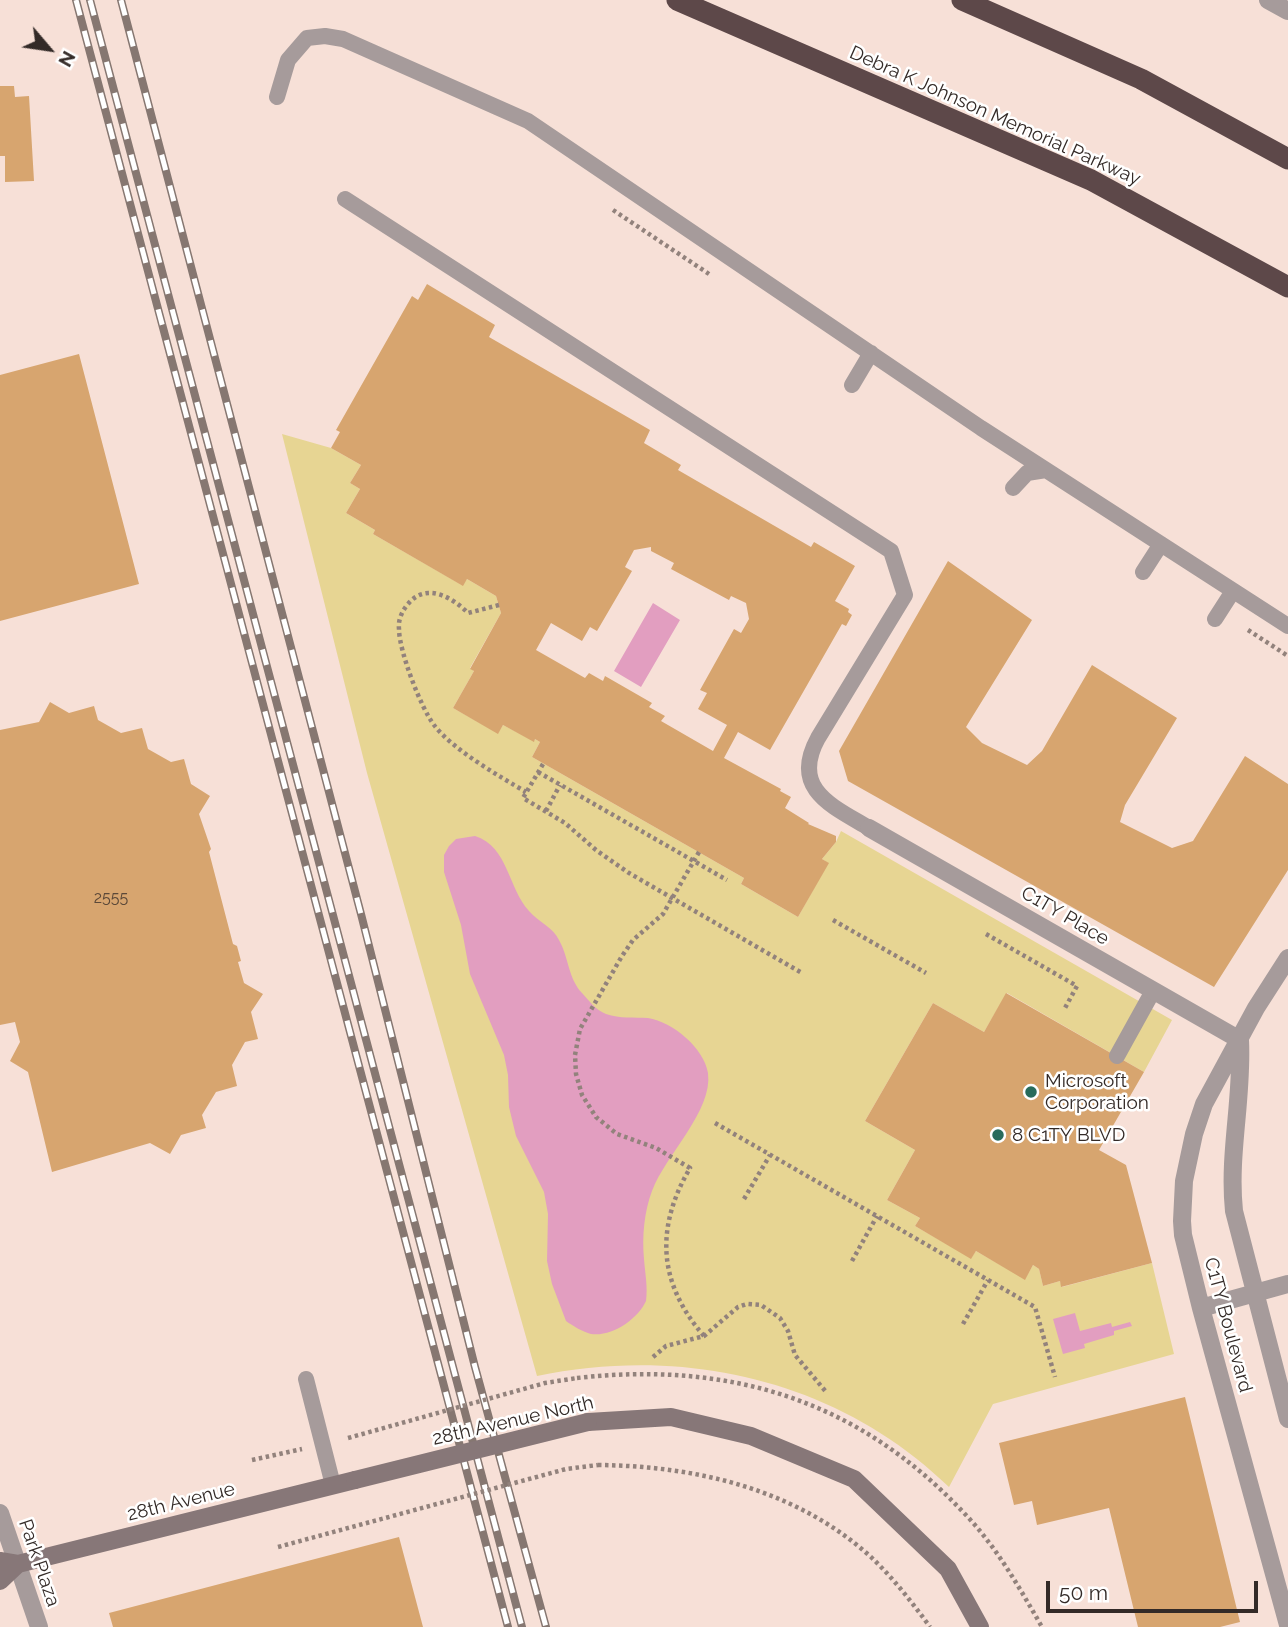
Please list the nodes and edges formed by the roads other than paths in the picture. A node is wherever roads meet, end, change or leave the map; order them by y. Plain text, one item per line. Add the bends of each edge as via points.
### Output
1 (677, 0) edge
2 (962, 0) edge
3 (278, 97) dead end
4 (1288, 159) edge
5 (345, 199) dead end
6 (1288, 287) edge
7 (871, 353) junction
8 (852, 385) dead end
9 (1046, 470) junction
10 (1013, 488) dead end
11 (1161, 544) junction
12 (1143, 572) dead end
13 (1233, 591) junction
14 (1215, 619) dead end
15 (1288, 626) edge
16 (869, 828) joint
17 (1288, 958) edge
18 (1153, 991) junction
19 (1240, 1040) junction
20 (1117, 1056) dead end
21 (1288, 1284) edge
22 (1254, 1294) junction
23 (1200, 1308) junction
24 (306, 1379) dead end
25 (1288, 1419) edge
26 (355, 1479) joint
27 (333, 1485) junction
28 (0, 1513) edge
29 (9, 1563) edge
30 (0, 1581) edge
31 (1288, 1626) edge
32 (39, 1627) edge
33 (980, 1627) edge

1 - 6 highway, Debra K Johnson Memorial Parkway via 1091,180
2 - 4 highway via 1141,79
3 - 7 lane via 288,60 307,38 343,39 528,121
5 - 16 lane via 891,551 905,595 818,738 810,761 812,783 826,803
7 - 8 lane
7 - 9 lane
9 - 10 lane via 1027,473
9 - 11 lane
11 - 12 lane
11 - 13 lane
13 - 14 lane
13 - 15 lane
16 - 18 street, C1TY Place
17 - 19 street, C1TY Boulevard
18 - 19 street, C1TY Place
18 - 20 lane
19 - 22 street, C1TY Boulevard via 1242,1073 1231,1182 1238,1234
19 - 23 street, C1TY Boulevard via 1204,1104 1184,1181 1183,1235
21 - 22 street
22 - 23 street
22 - 25 street, C1TY Boulevard
23 - 31 street, C1TY Boulevard
24 - 27 lane
26 - 27 main road, 28th Avenue
26 - 33 main road, 28th Avenue North, bridge via 588,1422 671,1417 751,1436 855,1479 948,1569
27 - 29 main road, 28th Avenue
28 - 29 street, Park Plaza
29 - 30 main road
29 - 32 street, Park Plaza

